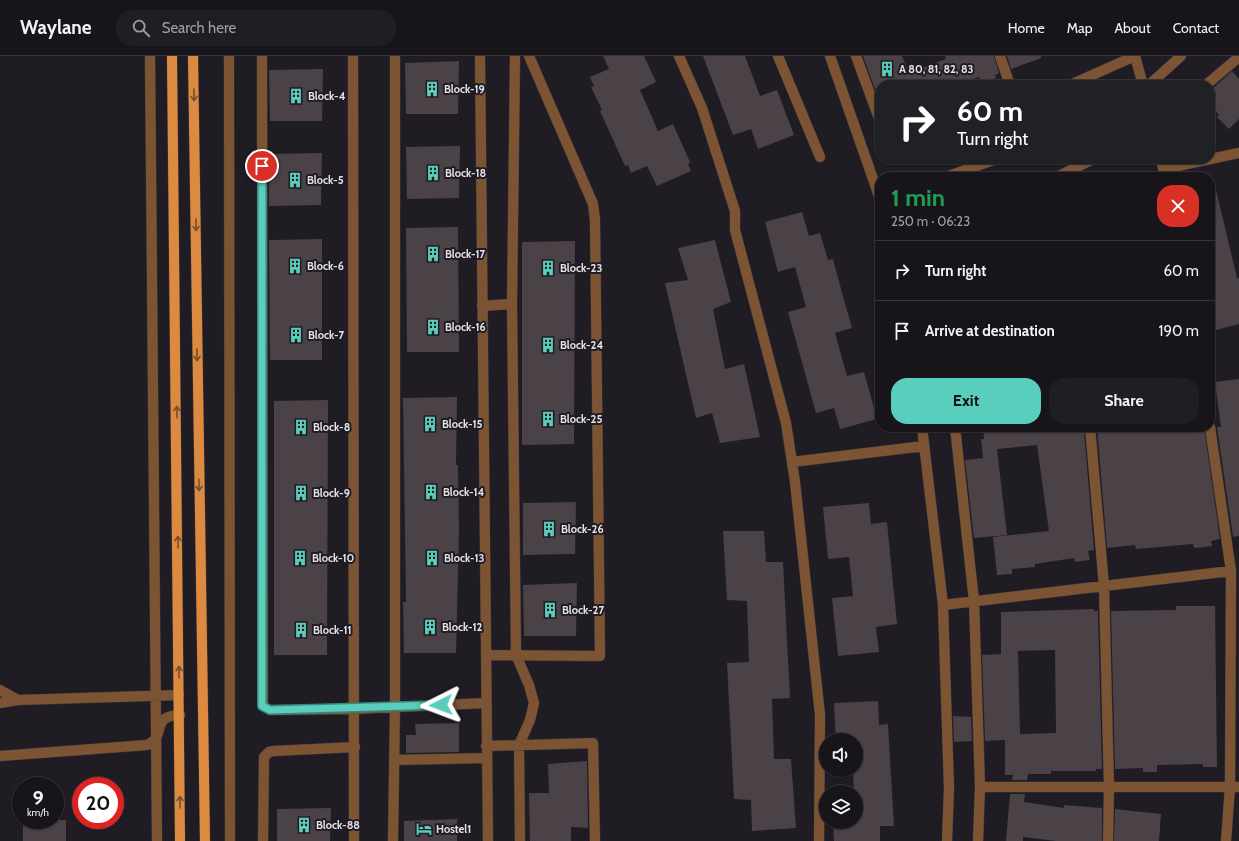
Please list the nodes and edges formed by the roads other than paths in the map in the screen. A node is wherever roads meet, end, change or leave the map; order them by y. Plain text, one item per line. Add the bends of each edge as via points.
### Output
1 (150, 56) edge
2 (172, 56) edge
3 (193, 56) edge
4 (230, 56) edge
5 (262, 56) edge
6 (354, 56) edge
7 (395, 56) edge
8 (480, 56) edge
9 (515, 56) edge
10 (529, 56) edge
11 (679, 56) edge
12 (778, 56) edge
13 (830, 56) edge
14 (856, 56) edge
15 (1000, 56) edge
16 (1135, 56) edge
17 (1181, 56) edge
18 (1239, 57) edge
19 (1008, 80) edge
20 (1081, 80) edge
21 (1142, 80) edge
22 (1155, 80) edge
23 (1212, 80) edge
24 (875, 108) edge
25 (1239, 153) edge
26 (820, 157) dead end
27 (1215, 159) edge
28 (982, 164) edge
29 (1083, 164) edge
30 (1198, 164) edge
31 (960, 172) edge
32 (1067, 172) edge
33 (1168, 172) edge
34 (875, 183) edge
35 (512, 304) junction
36 (482, 306) junction
37 (923, 432) edge
38 (957, 432) edge
39 (1090, 432) edge
40 (1211, 432) edge
41 (924, 446) junction
42 (792, 462) junction
43 (1230, 571) junction
44 (1104, 586) junction
45 (974, 601) junction
46 (943, 605) junction
47 (486, 655) junction
48 (516, 655) junction
49 (0, 690) edge
50 (179, 695) junction
51 (156, 696) junction
52 (18, 700) junction
53 (0, 703) edge
54 (486, 703) junction
55 (395, 707) junction
56 (355, 709) junction
57 (180, 715) junction
58 (156, 739) junction
59 (519, 745) junction
60 (486, 746) junction
61 (355, 747) junction
62 (0, 756) edge
63 (487, 758) junction
64 (394, 760) junction
65 (980, 787) junction
66 (1234, 787) edge
67 (1109, 788) junction
68 (157, 841) edge
69 (180, 841) edge
70 (205, 841) edge
71 (230, 841) edge
72 (263, 841) edge
73 (354, 841) edge
74 (393, 841) edge
75 (488, 841) edge
76 (520, 841) edge
77 (595, 841) edge
78 (819, 841) edge
79 (947, 841) edge
80 (978, 841) edge
81 (1108, 841) edge
82 (1226, 841) edge

1 - 51 street
50 -> 2 main road
3 -> 70 main road
4 - 71 street
5 - 56 street via 262,706 270,710
6 - 56 street
7 - 55 street
8 - 36 street
9 - 35 street
10 - 48 street via 593,204 595,220 600,656
11 - 42 street via 702,108 735,211 735,230 786,423
12 - 26 street
13 - 34 street
14 - 24 street
15 - 19 street
16 - 20 street
16 - 21 street
17 - 22 street
18 - 23 street
25 - 27 street
28 - 31 street
29 - 32 street
30 - 33 street
35 - 36 street
35 - 48 street
36 - 47 street
37 - 41 street
38 - 45 street
39 - 44 street
40 - 43 street
41 - 42 street
41 - 46 street
42 - 78 street via 820,715
43 - 44 street
43 - 66 street
44 - 45 street
44 - 67 street
45 - 46 street
45 - 65 street
46 - 79 street via 950,788
47 - 48 street
47 - 54 street
48 - 59 street via 534,703
49 - 52 street
50 - 51 street
50 - 57 main road
51 - 52 street
51 - 58 street
52 - 53 street
54 - 55 street
54 - 60 street
55 - 56 street
55 - 64 street
56 - 61 street
57 - 58 street via 169,715 163,720
69 -> 57 main road
58 - 62 street via 153,743 141,746
58 - 68 street
59 - 60 street
59 - 76 street
59 - 77 street via 594,743
60 - 63 street
61 - 72 street via 274,751 266,754
61 - 73 street
63 - 64 street
63 - 75 street
64 - 74 street
65 - 67 street
65 - 80 street
66 - 67 street
66 - 82 street
67 - 81 street

